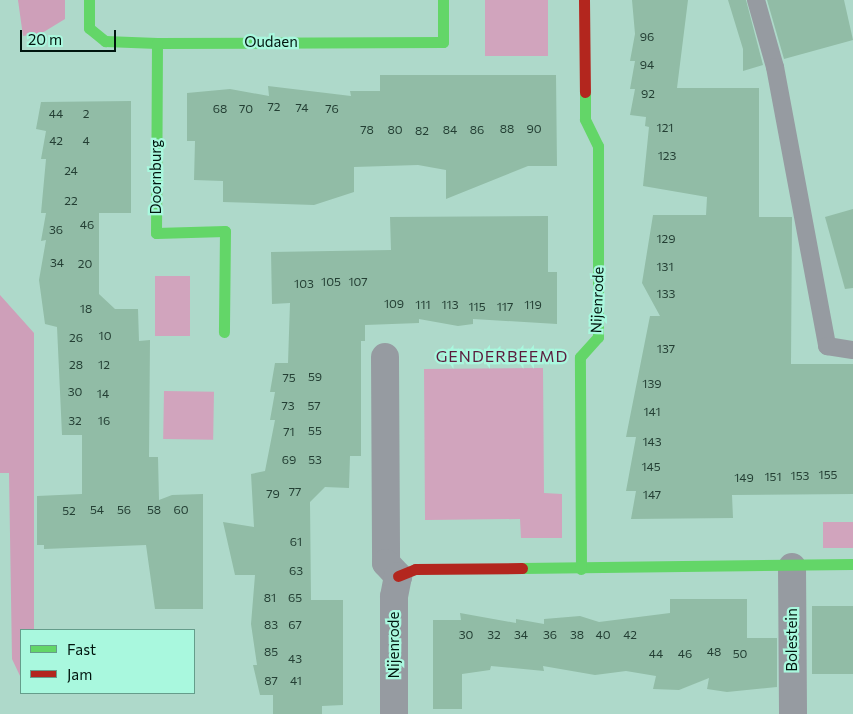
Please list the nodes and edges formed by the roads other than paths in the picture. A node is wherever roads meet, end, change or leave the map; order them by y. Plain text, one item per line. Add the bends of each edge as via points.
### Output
1 (89, 0) edge
2 (443, 0) edge
3 (584, 0) edge
4 (756, 0) edge
5 (157, 43) junction
6 (224, 332) dead end
7 (853, 350) edge
8 (385, 358) dead end
9 (853, 564) edge
10 (792, 567) junction
11 (581, 569) junction
12 (398, 576) junction
13 (394, 714) edge
14 (793, 714) edge

1 - 5 street, Oudaen via 89,28 105,41
2 - 5 street, Oudaen via 443,42
3 - 11 street, Nijenrode via 585,119 598,146 598,337 580,357
4 - 7 lane via 775,66 827,346
5 - 6 street, Doornburg via 156,233 225,231
8 - 12 street via 386,563
9 - 10 street
10 - 11 street
10 - 14 street, Bolestein
11 - 12 street via 416,569
12 - 13 street, Nijenrode via 394,597

